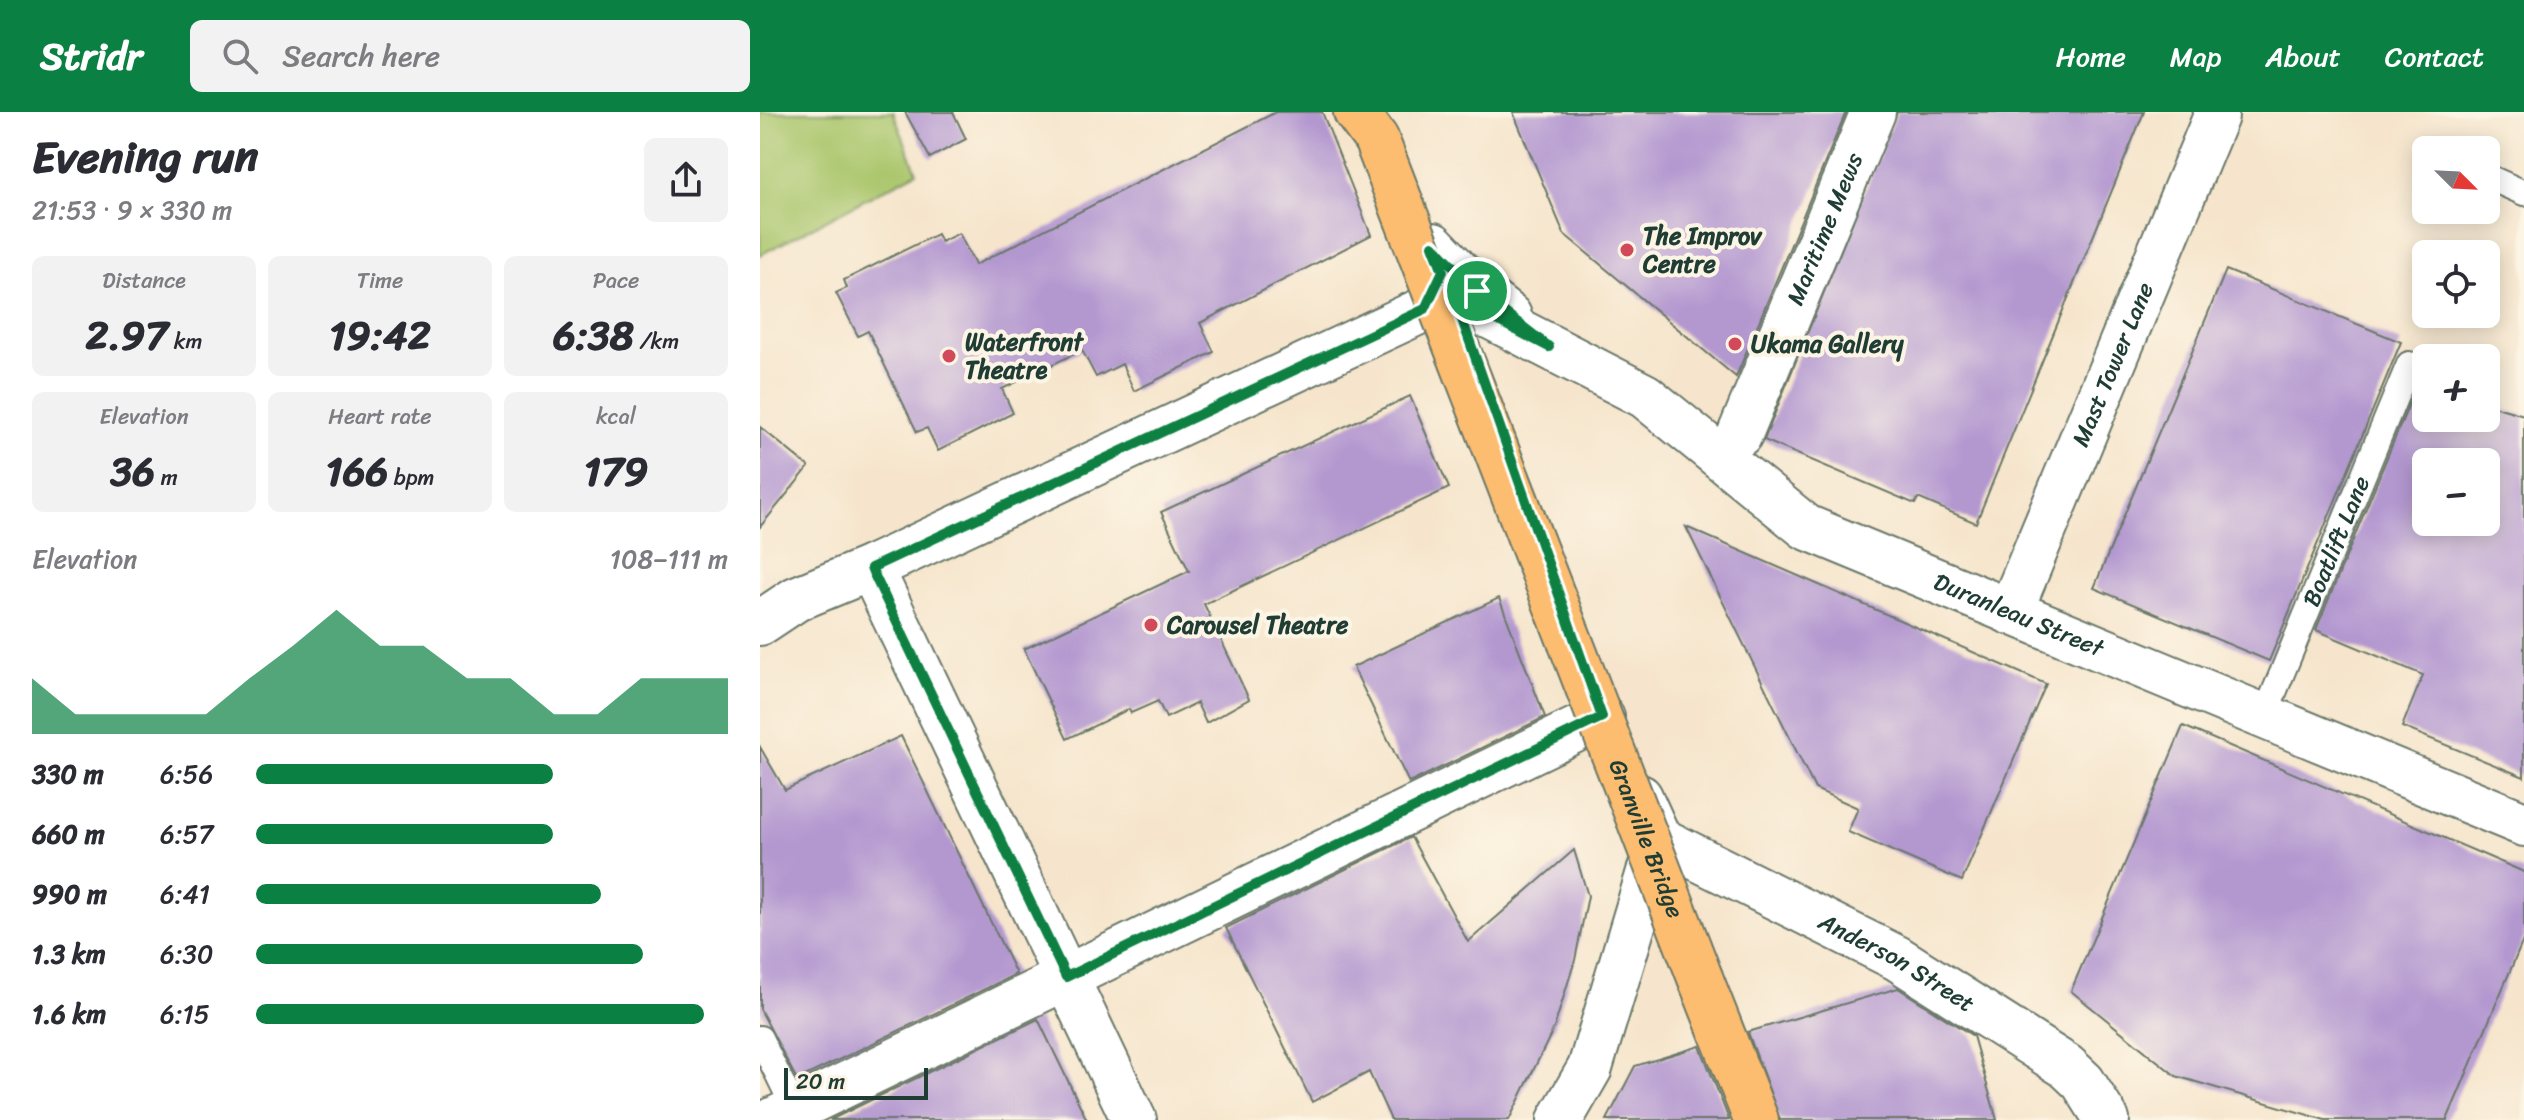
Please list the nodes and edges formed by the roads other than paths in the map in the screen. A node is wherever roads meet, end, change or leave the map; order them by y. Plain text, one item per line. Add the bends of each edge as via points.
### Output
1 (1873, 112) edge
2 (2216, 116) dead end
3 (1372, 119) edge
4 (2500, 182) edge
5 (2524, 193) edge
6 (1440, 284) junction
7 (1549, 347) junction
8 (2409, 364) dead end
9 (1740, 434) dead end
10 (871, 568) junction
11 (2010, 612) junction
12 (760, 623) edge
13 (1602, 717) junction
14 (2264, 717) junction
15 (2524, 824) edge
16 (1659, 839) junction
17 (1066, 977) junction
18 (760, 1038) edge
19 (784, 1115) edge
20 (1134, 1120) edge
21 (1560, 1120) edge
22 (1756, 1120) edge
23 (2107, 1120) edge

1 - 9 street, Maritime Mews
2 - 11 street, Mast Tower Lane
3 - 6 street
3 - 22 highway, Granville Bridge, bridge
4 - 5 lane
6 - 7 street, Duranleau Street
6 - 7 street, Duranleau Street via 1477,291
6 - 10 street
6 - 13 street
7 - 11 street, Duranleau Street via 1645,396 1806,527
8 - 14 lane, Boatlift Lane
10 - 12 street via 796,599
10 - 17 street
11 - 14 street, Duranleau Street
13 - 16 street
13 - 17 street
14 - 15 street, Duranleau Street
16 - 21 street via 1590,1068
16 - 23 street, Anderson Street via 1897,958 2066,1066
17 - 19 street
17 - 20 street
18 - 19 lane

